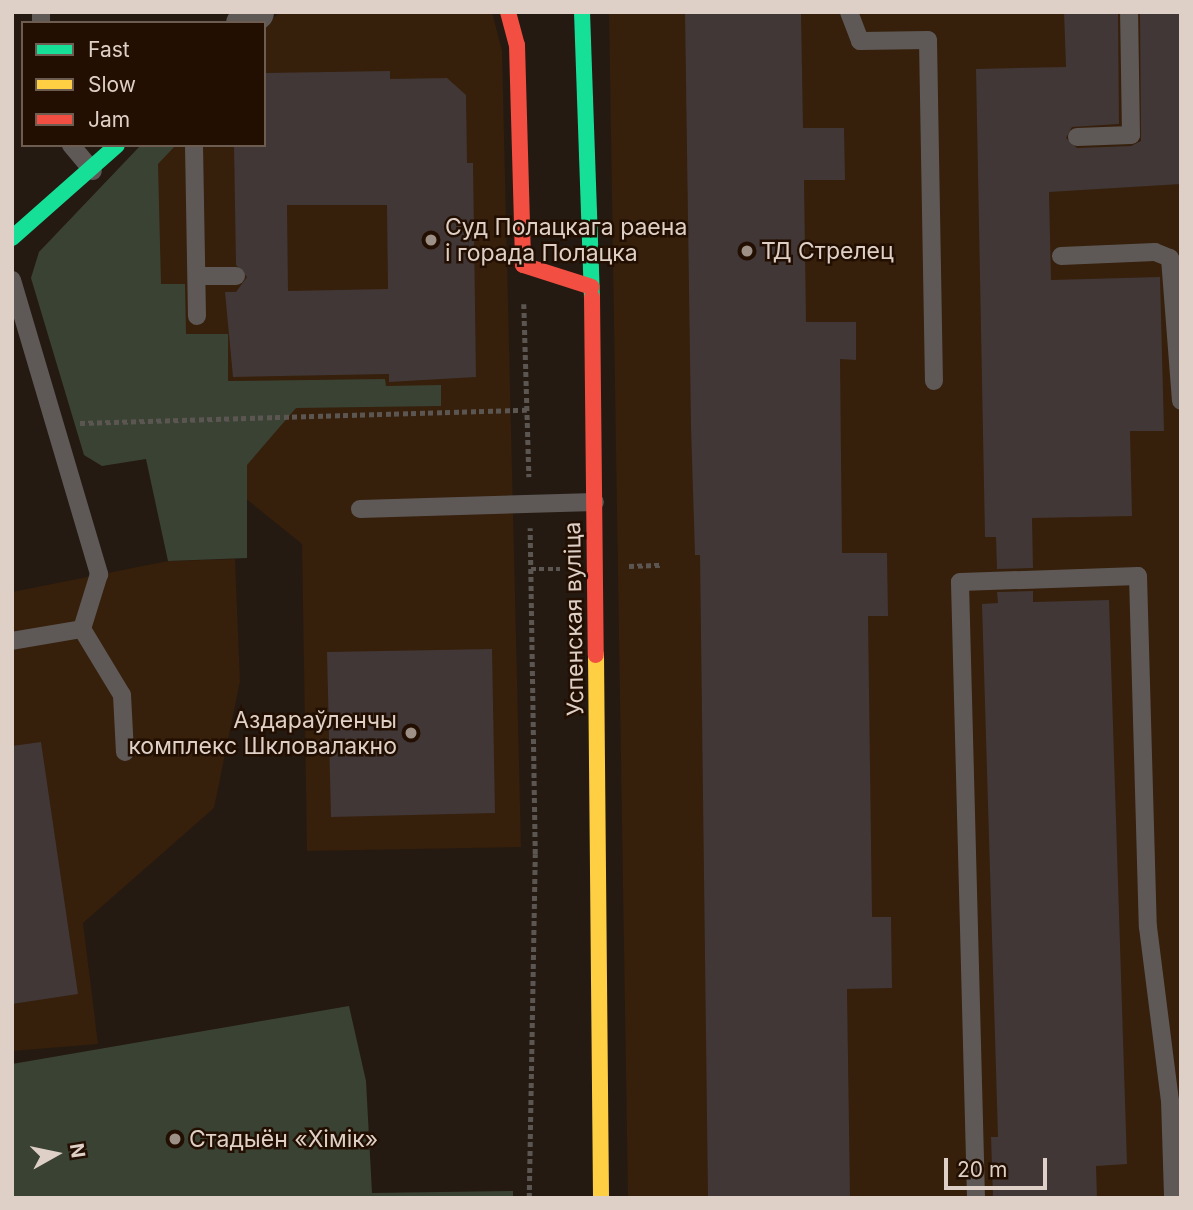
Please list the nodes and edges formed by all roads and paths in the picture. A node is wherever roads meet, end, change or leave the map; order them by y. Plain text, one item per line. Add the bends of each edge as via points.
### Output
1 (508, 12) edge
2 (582, 12) edge
3 (588, 12) edge
4 (849, 12) edge
5 (1129, 12) edge
6 (586, 40) junction
7 (1077, 137) dead end
8 (73, 147) edge
9 (115, 147) edge
10 (194, 147) edge
11 (93, 171) junction
12 (12, 238) edge
13 (1061, 256) dead end
14 (523, 265) junction
15 (197, 276) junction
16 (236, 276) dead end
17 (12, 280) edge
18 (593, 287) junction
19 (197, 316) dead end
20 (934, 381) dead end
21 (1181, 401) edge
22 (527, 410) junction
23 (55, 424) junction
24 (530, 502) junction
25 (595, 502) junction
26 (360, 509) dead end
27 (82, 629) junction
28 (12, 641) edge
29 (125, 752) dead end
30 (529, 1198) edge
31 (601, 1198) edge
32 (976, 1198) edge
33 (1173, 1198) edge

1 - 14 main road via 517,45
2 - 6 main road, Успенская вуліца
3 - 6 main road, Успенская вуліца
4 - 20 lane via 860,41 928,40
5 - 7 lane via 1131,135
6 - 18 main road, Успенская вуліца
8 - 11 lane
9 - 11 main road
10 - 15 lane
11 - 12 main road
13 - 21 lane via 1155,252 1170,258
14 - 18 main road
14 - 22 path
15 - 16 lane
15 - 19 lane
17 - 23 lane
18 - 25 main road, Успенская вуліца
22 - 23 path
22 - 24 path
23 - 27 lane via 99,574
24 - 25 lane
24 - 26 lane
24 - 30 path via 535,854
25 - 31 main road, Успенская вуліца
27 - 28 lane
27 - 29 lane via 122,695
32 - 33 lane via 960,582 1138,576 1148,927 1170,1100

